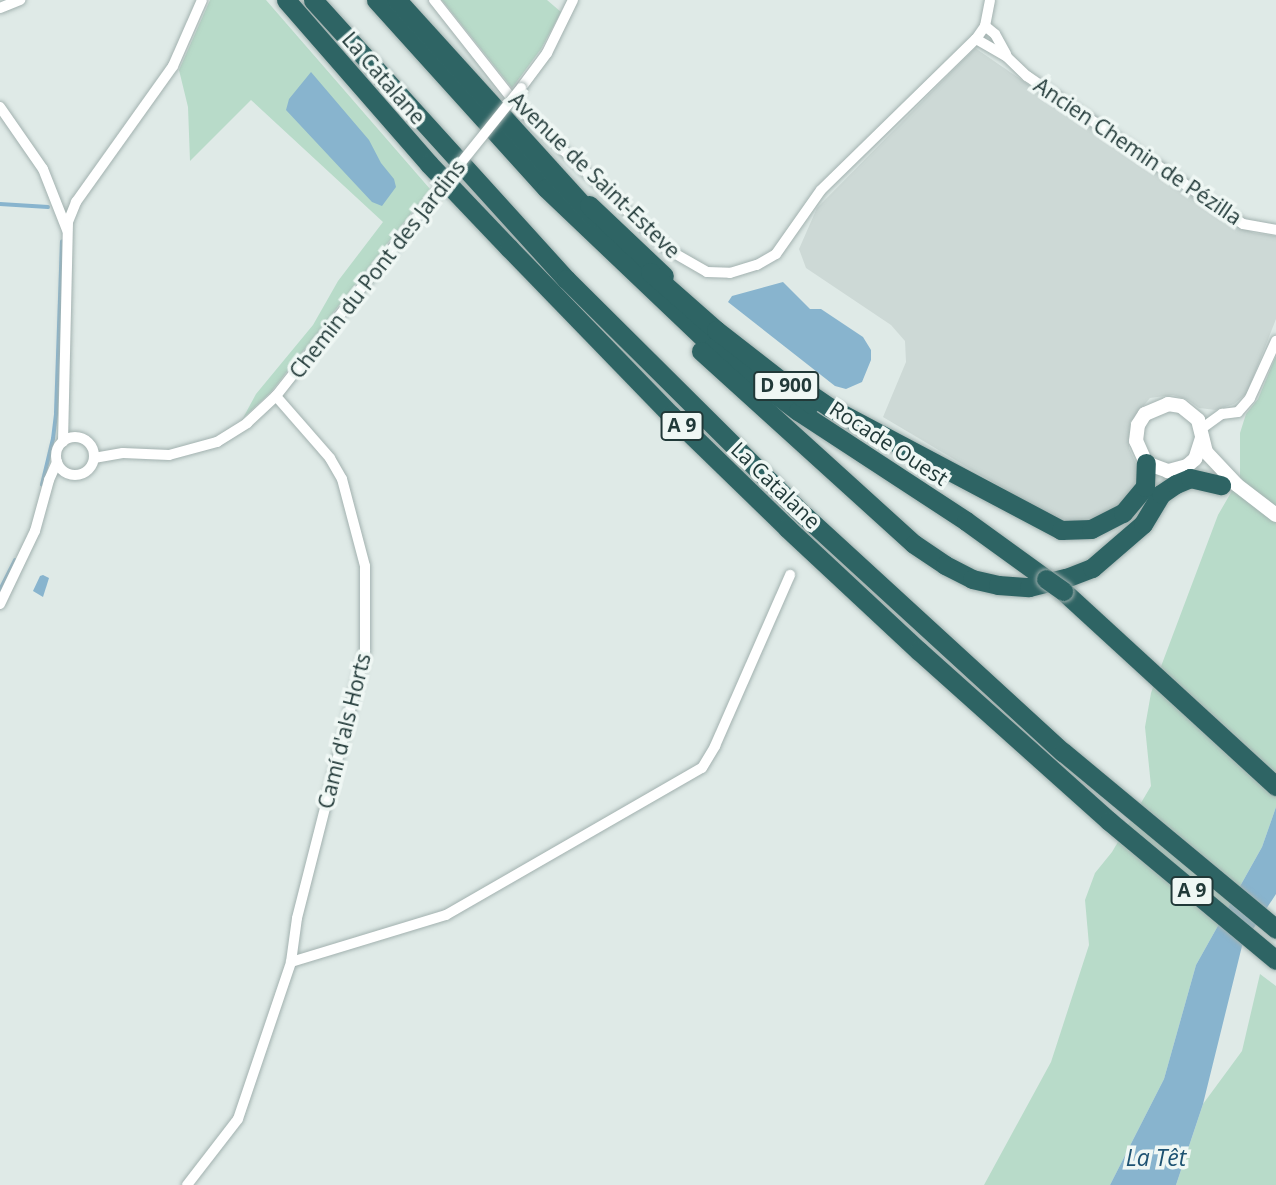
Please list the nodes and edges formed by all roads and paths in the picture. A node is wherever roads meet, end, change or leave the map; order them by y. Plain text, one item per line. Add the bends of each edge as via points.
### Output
1 (20, 0) edge
2 (202, 0) edge
3 (286, 0) edge
4 (313, 0) edge
5 (376, 0) edge
6 (397, 0) edge
7 (434, 0) edge
8 (573, 0) edge
9 (990, 0) edge
10 (0, 8) edge
11 (985, 26) junction
12 (976, 39) junction
13 (1007, 57) junction
14 (0, 107) edge
15 (546, 163) junction
16 (546, 188) junction
17 (1276, 230) edge
18 (68, 233) junction
19 (1276, 341) edge
20 (276, 396) junction
21 (62, 411) junction
22 (1202, 434) junction
23 (77, 437) junction
24 (63, 442) junction
25 (89, 444) junction
26 (123, 453) junction
27 (94, 458) junction
28 (57, 462) junction
29 (1146, 463) junction
30 (1172, 471) junction
31 (66, 473) junction
32 (1224, 480) junction
33 (46, 495) junction
34 (1276, 515) edge
35 (1276, 526) edge
36 (1115, 550) junction
37 (790, 575) dead end
38 (1059, 583) junction
39 (0, 604) edge
40 (1141, 658) junction
41 (1276, 775) edge
42 (1276, 786) edge
43 (1276, 929) edge
44 (1276, 960) edge
45 (291, 962) junction
46 (187, 1185) edge

1 - 10 street
2 - 18 street via 173,66 76,202
3 - 44 highway, La Catalane / A 9 via 438,173 671,415 919,651 1109,821
4 - 43 highway, La Catalane / A 9 via 566,279 687,401 934,637 1119,800
5 - 16 highway, Rocade Ouest / D 900
6 - 15 highway, Rocade Ouest / D 900
7 - 12 street, Avenue de Saint-Esteve via 520,109 667,249 707,272 730,273 776,254 821,190
8 - 20 street, Chemin du Pont des Jardins, bridge via 547,53 521,88
9 - 11 street
11 - 12 street, Avenue de Saint-Esteve
11 - 13 street, Ancien Chemin de Pézilla via 995,34
12 - 13 street, Ancien Chemin de Pézilla
13 - 17 street, Ancien Chemin de Pézilla via 1027,76 1233,218
14 - 18 street via 43,169
15 - 29 highway via 709,318 775,370 829,407 1042,523 1072,531 1108,524 1124,513 1145,487
15 - 38 highway, Rocade Ouest / D 900 via 634,258 755,362 960,502
16 - 36 highway via 679,331 914,544 945,565 985,582 1029,587 1092,568
16 - 38 highway, Rocade Ouest / D 900 via 713,347 798,411
18 - 21 street
19 - 22 street via 1258,385 1238,412 1222,414
20 - 26 street, Chemin du Pont des Jardins via 217,442 169,455
20 - 45 street, Camí d'als Horts via 330,458 342,479 365,566 367,605 365,651 297,918
21 - 23 street
21 - 24 street
22 - 29 main road via 1192,413 1181,406 1155,407 1145,414 1136,432 1137,449
22 - 30 main road via 1195,459
22 - 32 main road via 1206,452
23 - 24 street
23 - 25 street
24 - 28 street
25 - 26 street, Chemin du Pont des Jardins
25 - 27 street
26 - 27 street, Chemin du Pont des Jardins
27 - 31 street via 87,471
28 - 31 street
28 - 33 street
29 - 30 main road
30 - 32 main road via 1197,470
30 - 36 highway
31 - 33 street
32 - 34 main road
32 - 35 main road
32 - 36 highway via 1190,478 1175,484 1161,494 1143,524
33 - 39 street via 35,531
37 - 45 street via 702,768 446,915
38 - 40 highway, Rocade Ouest / D 900
40 - 41 highway, Rocade Ouest / D 900
40 - 42 highway, Rocade Ouest / D 900
45 - 46 street, Camí d'als Horts via 238,1119

